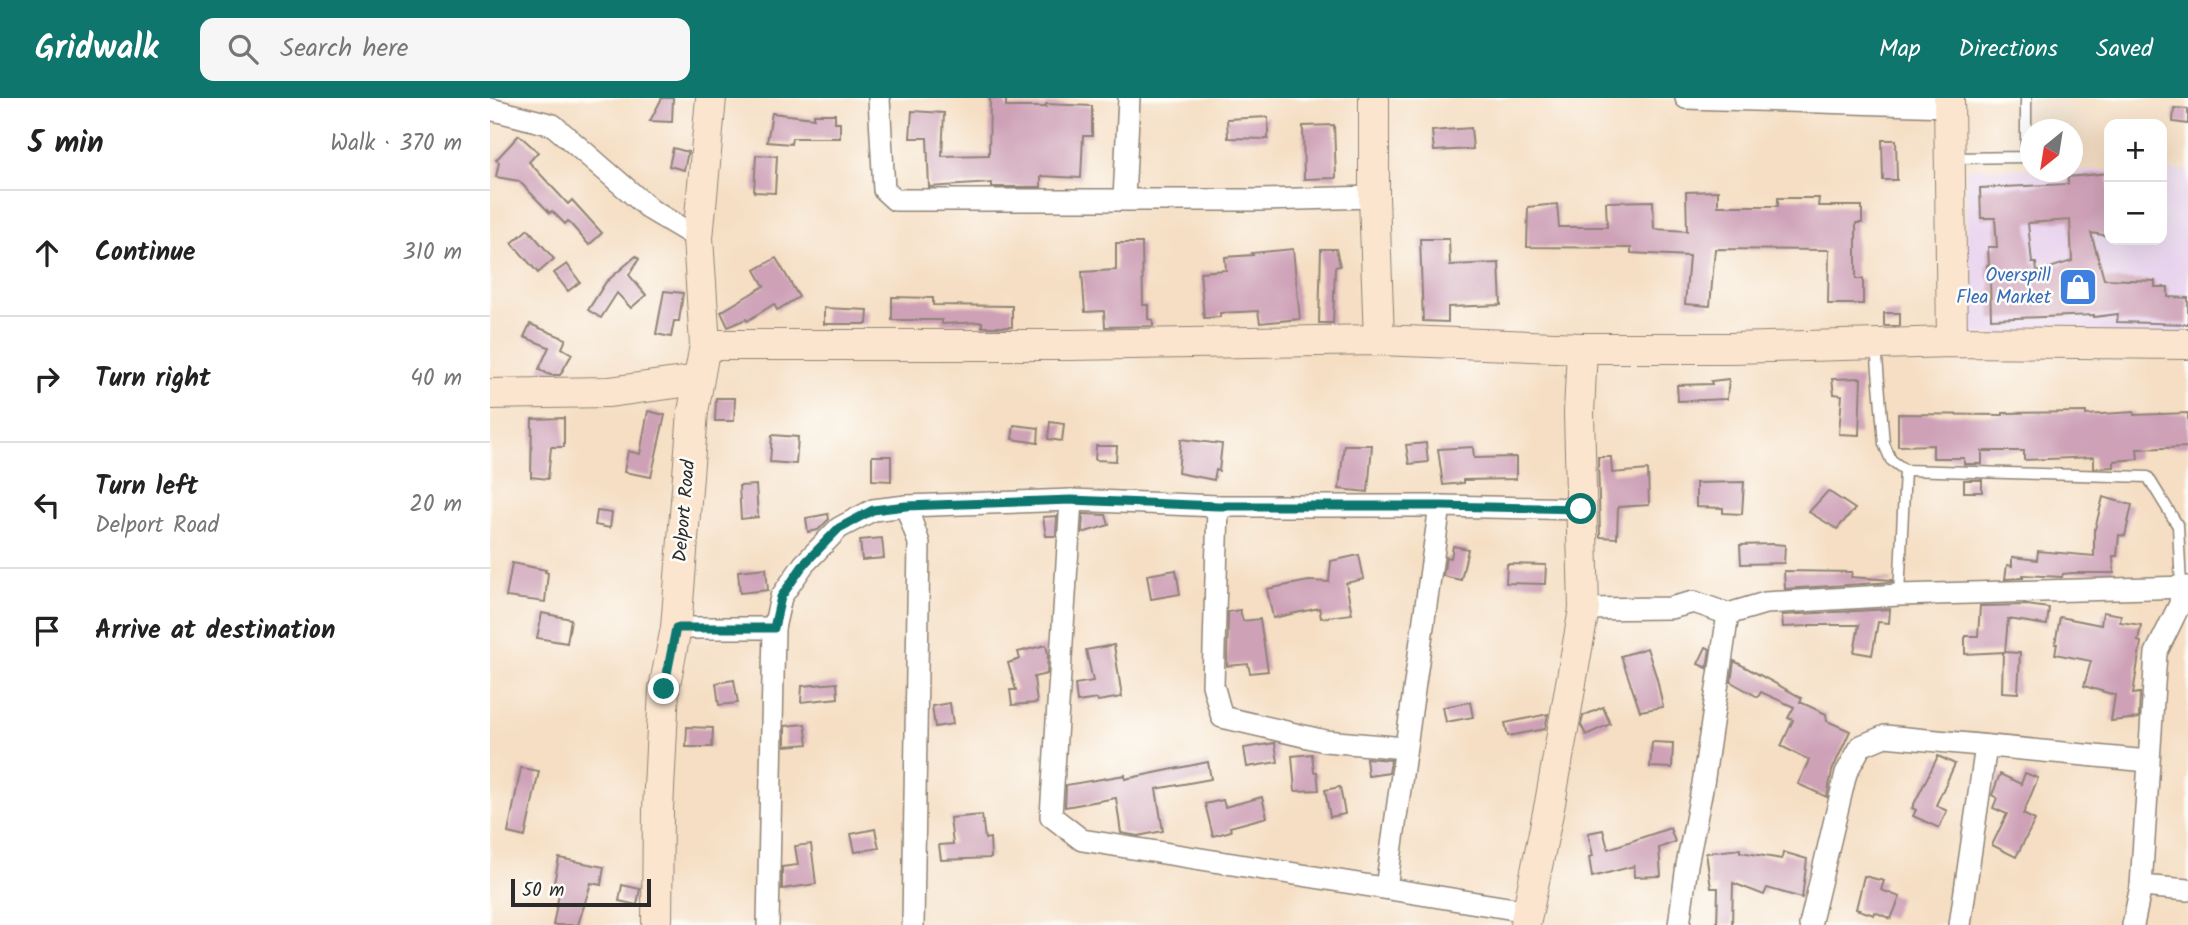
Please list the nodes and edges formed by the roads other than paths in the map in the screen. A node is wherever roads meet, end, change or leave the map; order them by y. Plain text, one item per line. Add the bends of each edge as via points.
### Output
1 (711, 98) edge
2 (879, 98) edge
3 (1129, 98) edge
4 (1374, 98) edge
5 (1686, 98) edge
6 (2026, 98) edge
7 (1949, 102) edge
8 (490, 109) edge
9 (1950, 158) junction
10 (1374, 197) junction
11 (1124, 199) junction
12 (698, 238) junction
13 (1379, 340) junction
14 (1952, 342) junction
15 (2188, 344) edge
16 (705, 345) junction
17 (1876, 346) junction
18 (1583, 348) junction
19 (698, 380) junction
20 (490, 394) edge
21 (1905, 470) junction
22 (1071, 500) junction
23 (906, 506) junction
24 (1218, 506) junction
25 (1440, 506) junction
26 (1581, 509) junction
27 (2184, 587) edge
28 (1899, 595) junction
29 (1584, 610) junction
30 (1728, 614) junction
31 (676, 628) junction
32 (774, 628) junction
33 (1986, 746) junction
34 (1405, 748) junction
35 (2148, 761) junction
36 (2141, 886) junction
37 (1387, 888) junction
38 (2188, 890) edge
39 (1526, 918) edge
40 (657, 925) edge
41 (768, 925) edge
42 (914, 925) edge
43 (1679, 925) edge
44 (1810, 925) edge
45 (1961, 925) edge
46 (2133, 925) edge

1 - 12 street, Delport Road
2 - 11 street via 884,190 895,201
3 - 11 street
4 - 10 street
5 - 7 street
6 - 9 lane via 2026,157
7 - 9 street
8 - 12 street via 553,125 652,211
9 - 14 street
10 - 11 street
10 - 13 street
12 - 16 street, Delport Road
13 - 16 street
13 - 18 street
14 - 15 street
14 - 17 street
16 - 19 street, Delport Road
17 - 18 street
17 - 21 lane via 1884,444 1891,460
18 - 26 street
19 - 20 street via 609,392
19 - 31 street, Delport Road
21 - 27 lane via 2148,477 2178,526
21 - 28 lane
22 - 23 street
22 - 24 street
22 - 37 street via 1051,816 1082,840
23 - 32 street via 873,510 839,528 804,564 781,597
23 - 42 street via 919,543
24 - 25 street
24 - 34 street via 1213,685 1222,717 1325,741
25 - 26 street
25 - 34 street
26 - 29 street
27 - 28 street
27 - 35 street via 2156,653
28 - 30 street via 1765,603
29 - 30 street via 1670,608 1694,602
29 - 39 street
30 - 43 street
31 - 32 street
31 - 40 street, Delport Road via 664,689
32 - 41 street
33 - 35 street
33 - 44 street via 1885,736 1861,746 1846,774
33 - 45 street
34 - 37 street
35 - 36 street
36 - 38 street
36 - 46 street
37 - 39 street

